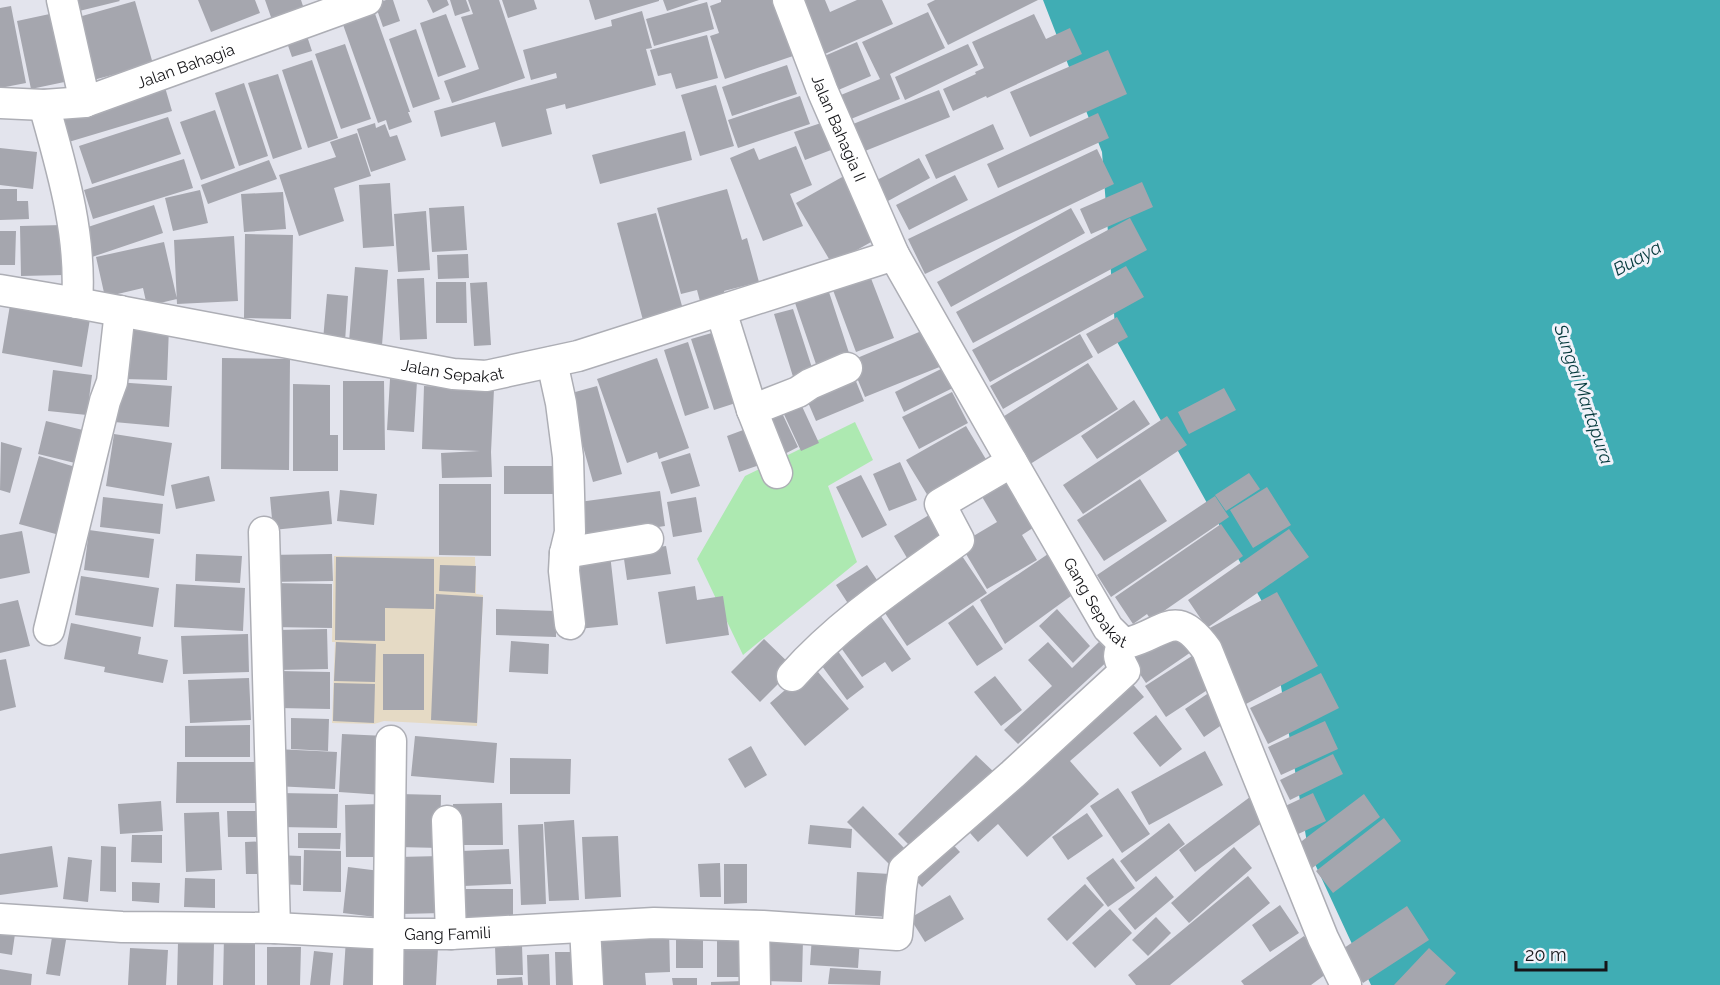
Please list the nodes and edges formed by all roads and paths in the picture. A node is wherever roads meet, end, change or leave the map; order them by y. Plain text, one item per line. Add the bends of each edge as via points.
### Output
1 (62, 0) edge
2 (367, 0) edge
3 (788, 0) edge
4 (85, 102) junction
5 (0, 103) edge
6 (44, 105) junction
7 (894, 255) junction
8 (0, 290) edge
9 (77, 303) junction
10 (120, 310) junction
11 (721, 311) junction
12 (552, 363) junction
13 (847, 368) dead end
14 (752, 410) junction
15 (1012, 462) junction
16 (777, 473) dead end
17 (264, 532) dead end
18 (648, 539) dead end
19 (565, 553) junction
20 (570, 624) dead end
21 (49, 630) dead end
22 (1123, 642) junction
23 (792, 676) dead end
24 (391, 741) dead end
25 (447, 821) dead end
26 (0, 919) edge
27 (753, 926) junction
28 (585, 927) junction
29 (275, 928) junction
30 (389, 934) junction
31 (452, 934) junction
32 (1341, 983) edge
33 (388, 985) edge
34 (588, 985) edge
35 (755, 985) edge

1 - 4 street
2 - 4 street, Jalan Bahagia
3 - 7 street, Jalan Bahagia II
4 - 6 street, Jalan Bahagia
5 - 6 street, Jalan Bahagia
6 - 9 street via 72,216 78,256
7 - 11 street, Jalan Sepakat
7 - 15 street, Gang Sepakat
8 - 9 street, Jalan Sepakat
9 - 10 street, Jalan Sepakat
10 - 12 street, Jalan Sepakat via 453,374 486,376
10 - 21 street via 112,382
11 - 12 street, Jalan Sepakat
11 - 14 street
12 - 19 street via 568,457 570,532
13 - 14 street
14 - 16 street
15 - 22 street, Gang Sepakat via 1108,628
15 - 23 street via 940,504 959,540 833,635
17 - 29 street
18 - 19 street
19 - 20 street
22 - 27 street, Gang Famili via 1118,654 1124,672 904,869 897,935
22 - 32 street, Gang Sepakat via 1171,624 1188,629 1207,650
24 - 30 street
25 - 31 street
26 - 29 street, Gang Famili via 122,927
27 - 28 street, Gang Famili via 654,923
27 - 35 street
28 - 31 street, Gang Famili
28 - 34 street
29 - 30 street, Gang Famili
30 - 31 street, Gang Famili
30 - 33 street

